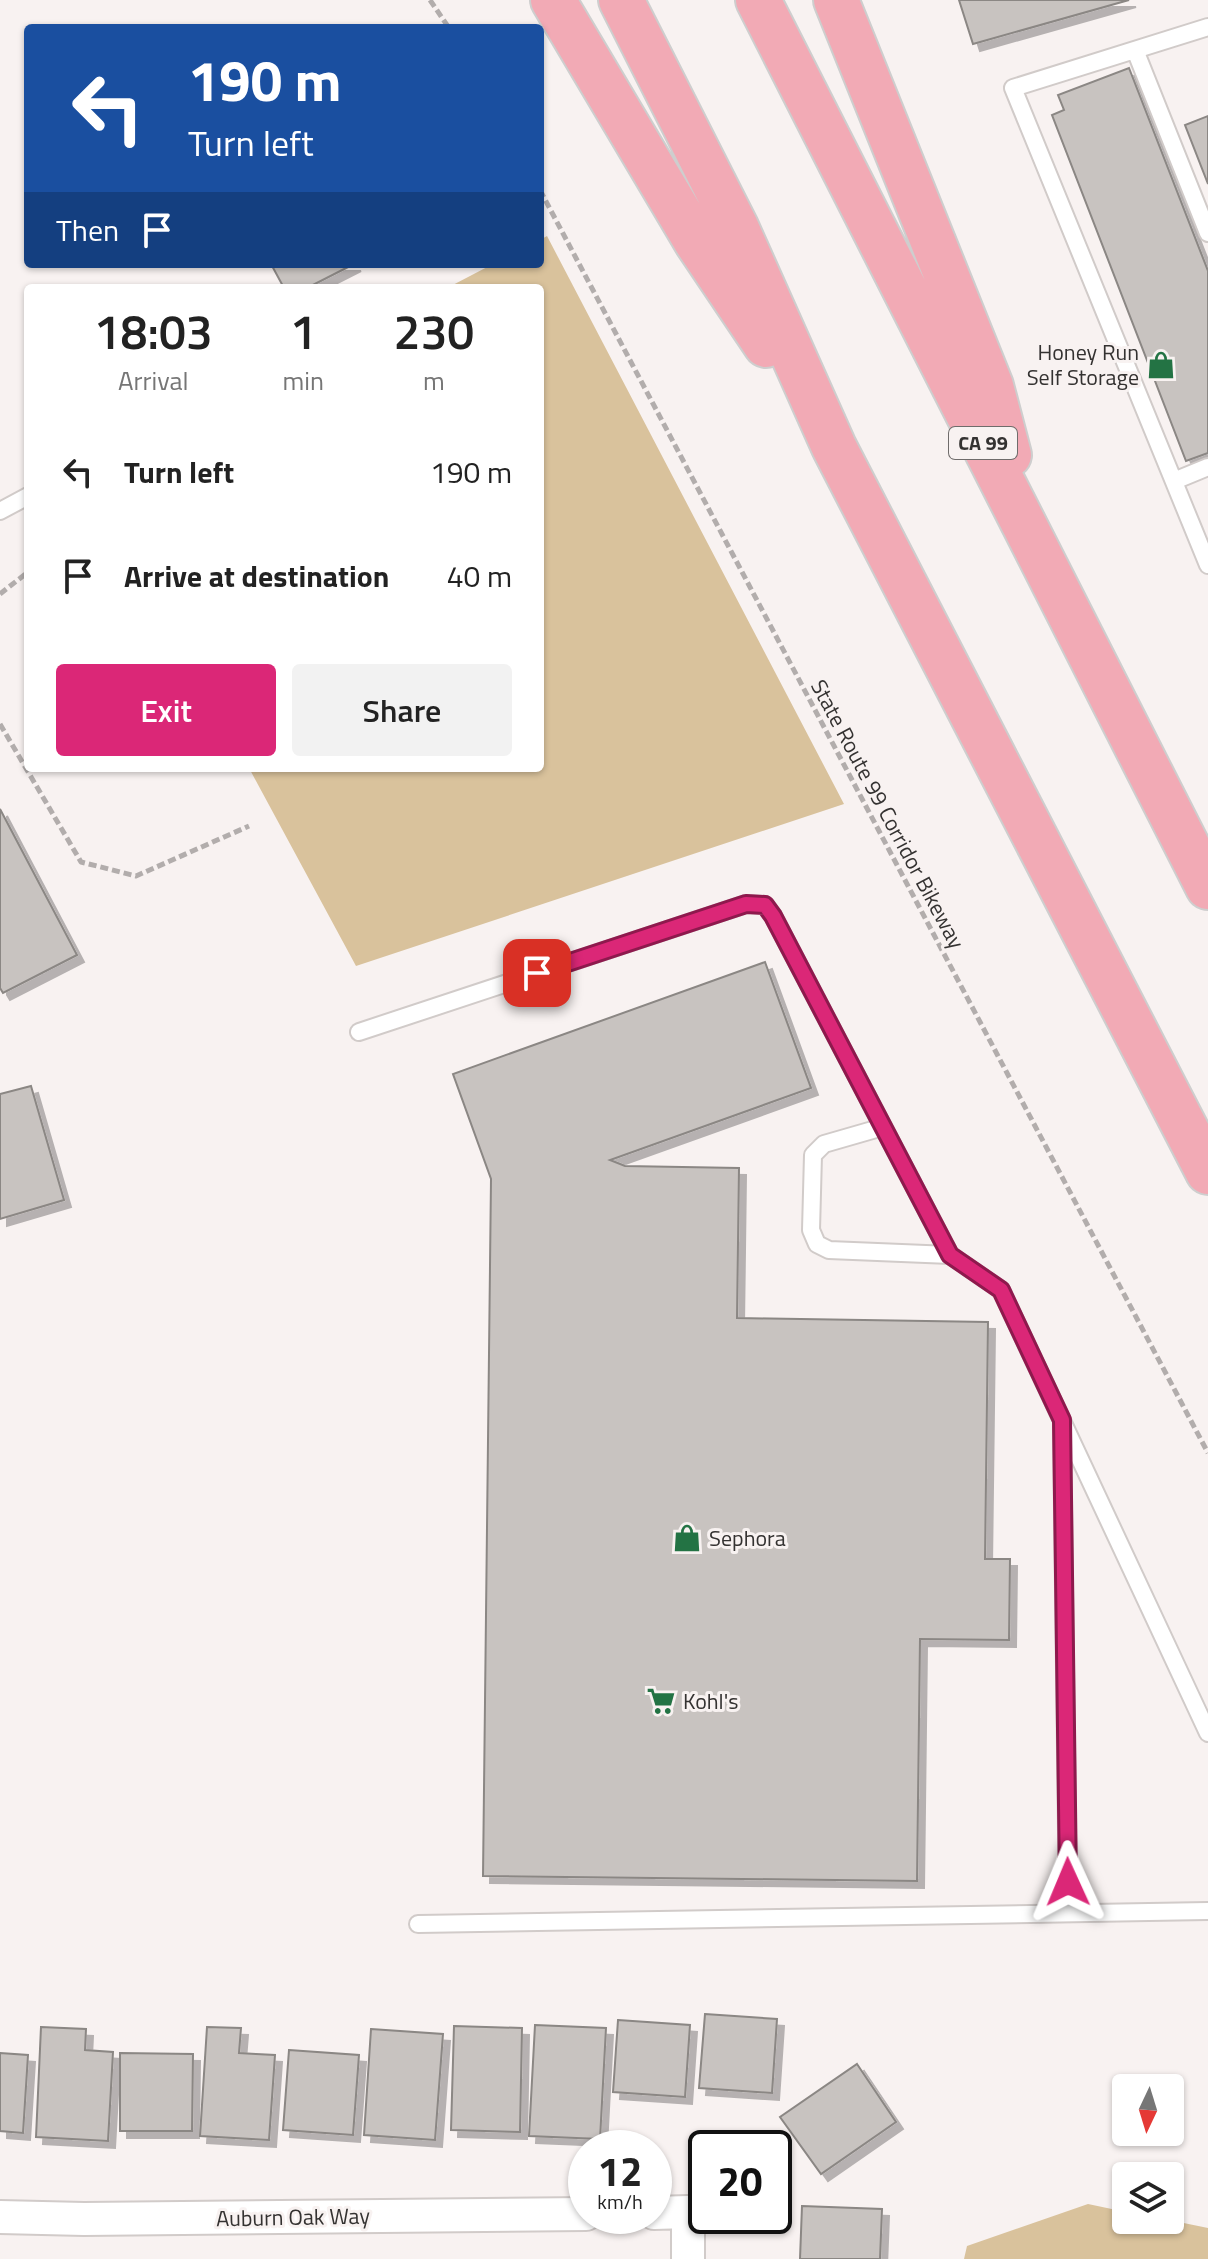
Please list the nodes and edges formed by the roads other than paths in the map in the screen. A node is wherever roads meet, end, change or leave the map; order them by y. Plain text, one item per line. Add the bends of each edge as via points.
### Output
1 (553, 0) edge
2 (621, 0) edge
3 (758, 0) edge
4 (836, 0) edge
5 (1208, 27) edge
6 (1135, 50) junction
7 (1208, 233) edge
8 (834, 447) junction
9 (1208, 467) edge
10 (1174, 481) junction
11 (24, 498) edge
12 (0, 511) edge
13 (1028, 531) junction
14 (1208, 565) edge
15 (1208, 887) edge
16 (359, 1032) dead end
17 (883, 1127) junction
18 (1208, 1172) edge
19 (950, 1255) junction
20 (1062, 1420) junction
21 (1208, 1733) edge
22 (1208, 1911) edge
23 (1068, 1913) junction
24 (418, 1924) dead end
25 (672, 2212) edge
26 (568, 2214) edge
27 (0, 2217) edge
28 (688, 2259) edge

1 - 8 highway via 696,241
2 - 8 highway via 736,227
3 - 13 highway, CA 99
4 - 13 highway via 991,386
5 - 6 lane
6 - 7 lane
6 - 10 lane via 1013,88
8 - 18 highway
9 - 10 lane
10 - 14 lane
11 - 12 lane
13 - 15 highway, CA 99
16 - 17 lane via 746,904 765,905
17 - 19 lane
17 - 19 lane via 824,1144 813,1155 811,1230 817,1244 829,1250
19 - 20 lane via 1001,1290
20 - 21 lane
20 - 23 lane
22 - 23 lane
23 - 24 lane
25 - 28 street via 688,2212
26 - 27 street, Auburn Oak Way

